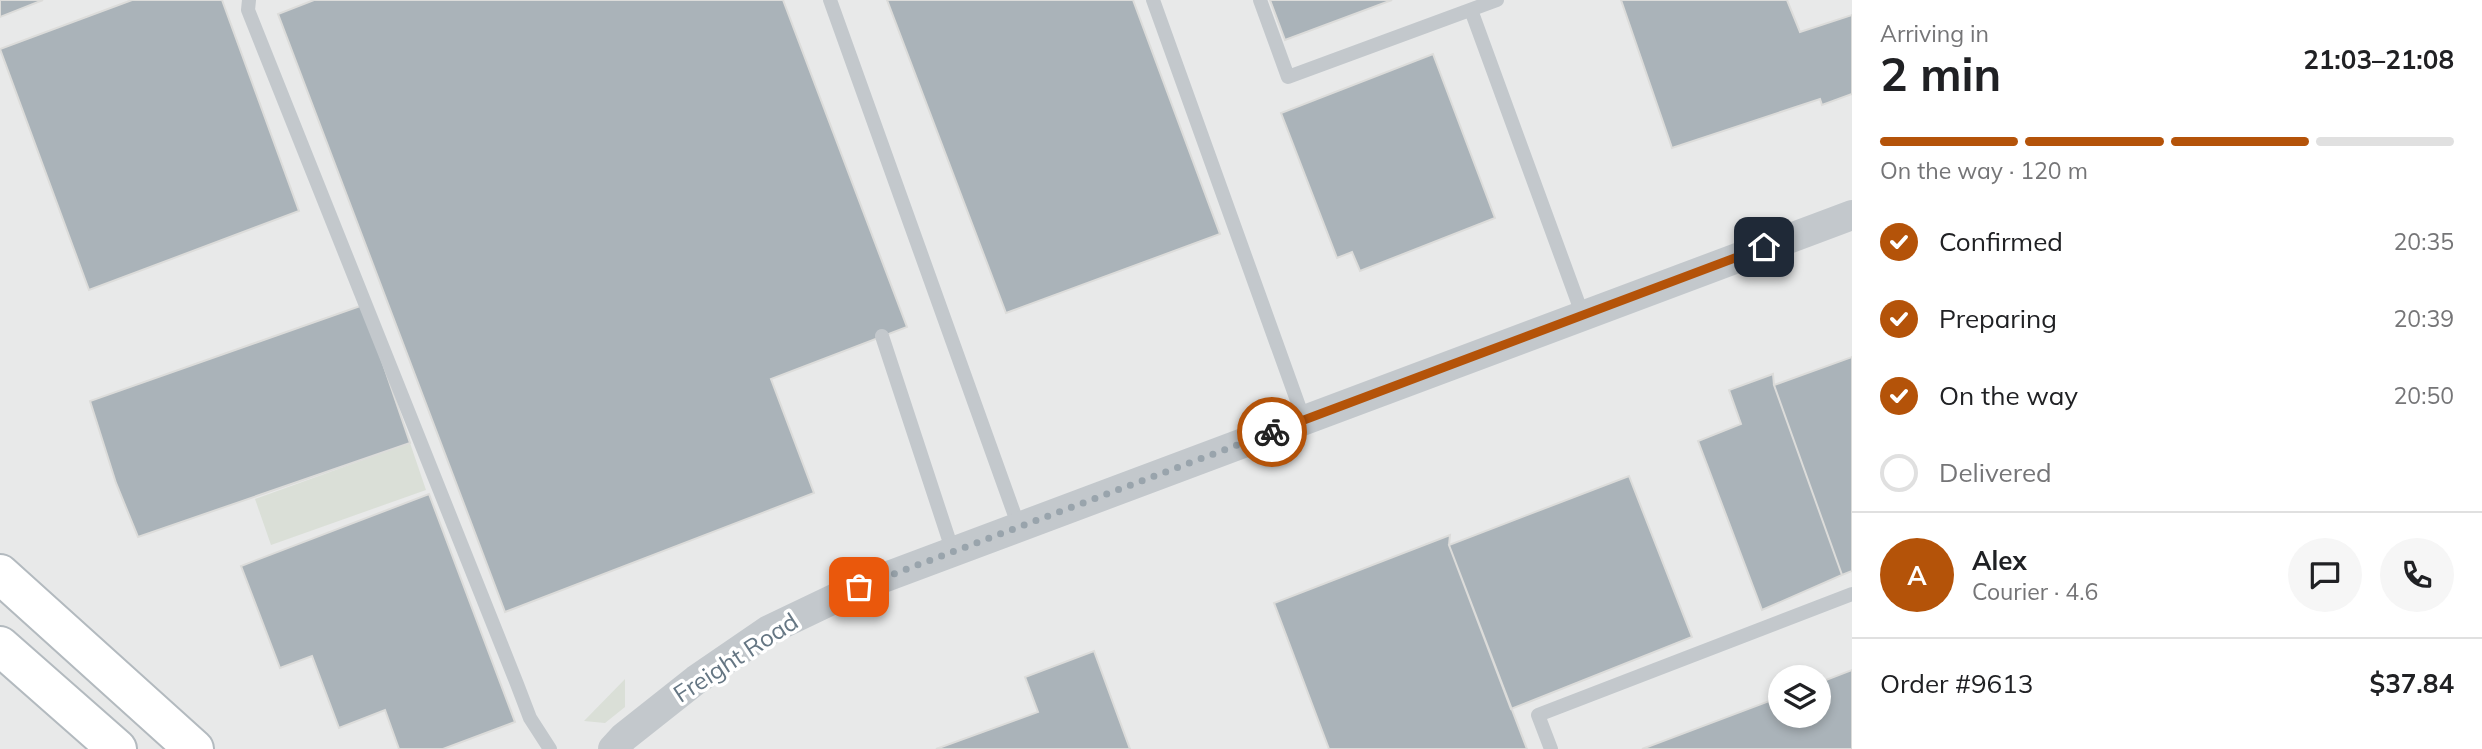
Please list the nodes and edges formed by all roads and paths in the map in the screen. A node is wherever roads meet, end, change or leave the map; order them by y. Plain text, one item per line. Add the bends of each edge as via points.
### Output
1 (249, 0) edge
2 (830, 0) edge
3 (1153, 0) edge
4 (1260, 0) edge
5 (1497, 0) edge
6 (1471, 10) junction
7 (1852, 215) edge
8 (1583, 316) junction
9 (881, 336) dead end
10 (1304, 420) junction
11 (1019, 527) junction
12 (953, 552) junction
13 (0, 573) edge
14 (1852, 594) edge
15 (0, 646) edge
16 (177, 743) edge
17 (117, 749) edge
18 (550, 749) edge
19 (613, 749) edge
20 (1551, 749) edge

1 - 18 lane via 248,10 526,707
2 - 11 lane
3 - 10 lane
4 - 6 lane via 1289,77
5 - 6 lane
6 - 8 lane
7 - 8 street, Freight Road
8 - 10 street, Freight Road
9 - 12 lane
10 - 11 street, Freight Road
11 - 12 street, Freight Road
12 - 19 street, Freight Road via 859,587 769,630 696,680
13 - 16 street
14 - 20 lane via 1538,715
15 - 17 street

